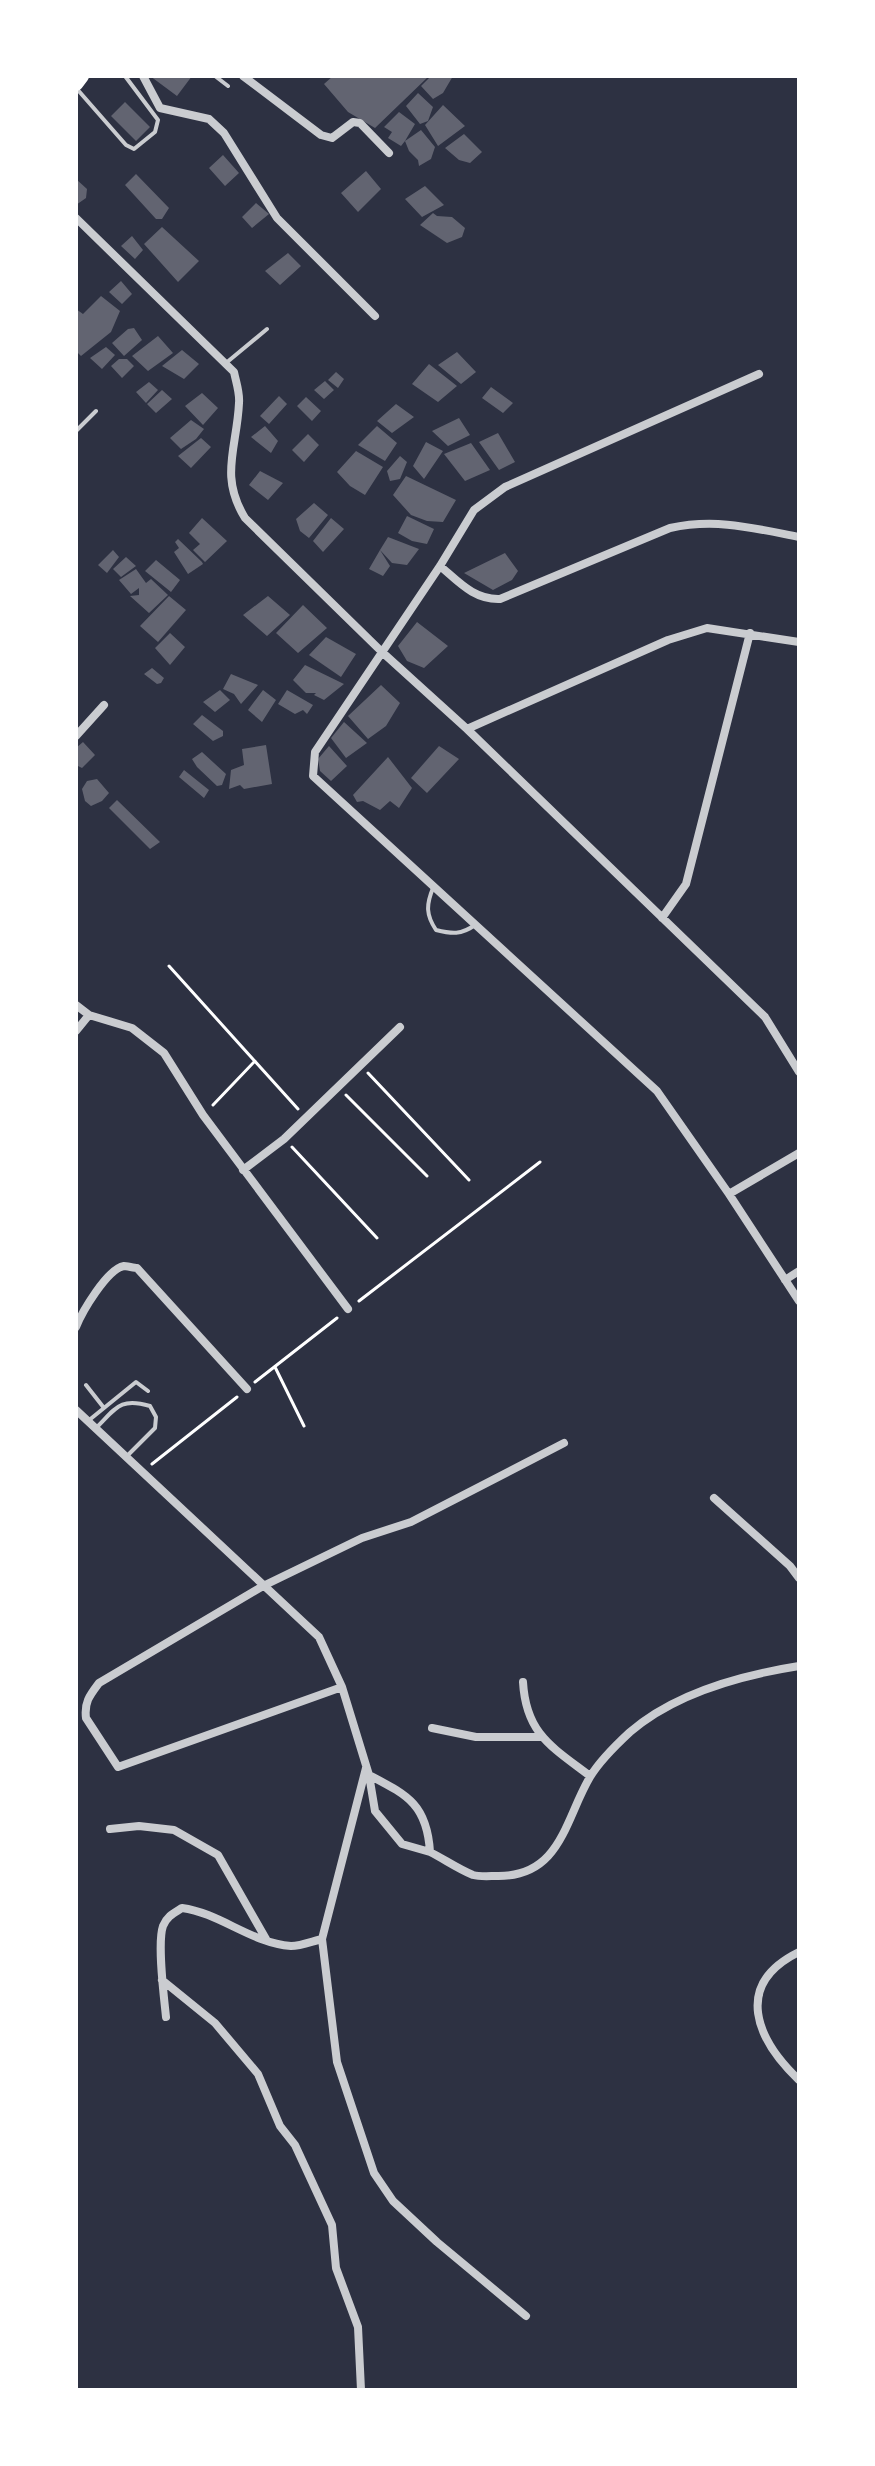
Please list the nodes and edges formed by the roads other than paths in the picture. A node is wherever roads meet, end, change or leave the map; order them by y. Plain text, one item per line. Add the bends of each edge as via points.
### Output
1 (82, 76) edge
2 (125, 76) edge
3 (143, 76) edge
4 (215, 76) edge
5 (243, 76) edge
6 (76, 86) edge
7 (228, 86) dead end
8 (389, 153) dead end
9 (76, 218) edge
10 (375, 316) dead end
11 (267, 329) dead end
12 (226, 363) junction
13 (759, 374) dead end
14 (96, 411) dead end
15 (76, 431) edge
16 (799, 537) edge
17 (440, 566) junction
18 (750, 633) junction
19 (799, 642) edge
20 (382, 652) junction
21 (104, 705) dead end
22 (467, 729) junction
23 (76, 736) edge
24 (433, 886) junction
25 (662, 918) junction
26 (475, 925) junction
27 (76, 1005) edge
28 (89, 1015) junction
29 (400, 1027) dead end
30 (76, 1031) edge
31 (799, 1072) edge
32 (799, 1153) edge
33 (243, 1170) junction
34 (729, 1194) junction
35 (799, 1271) edge
36 (785, 1280) junction
37 (799, 1301) edge
38 (348, 1309) road end
39 (76, 1327) edge
40 (86, 1385) dead end
41 (247, 1389) dead end
42 (148, 1391) dead end
43 (104, 1408) junction
44 (77, 1412) edge
45 (88, 1421) junction
46 (96, 1429) junction
47 (564, 1443) dead end
48 (126, 1457) junction
49 (714, 1498) dead end
50 (799, 1578) edge
51 (263, 1586) junction
52 (799, 1666) edge
53 (523, 1682) dead end
54 (342, 1687) junction
55 (432, 1728) dead end
56 (541, 1737) junction
57 (367, 1772) junction
58 (590, 1776) junction
59 (110, 1829) dead end
60 (430, 1852) junction
61 (322, 1939) junction
62 (266, 1940) junction
63 (799, 1952) edge
64 (162, 1980) junction
65 (166, 2017) dead end
66 (799, 2080) edge
67 (526, 2316) dead end
68 (361, 2390) edge

1 - 6 main road
2 - 6 lane via 158,120 155,132 134,149
3 - 10 street via 160,108 209,119 224,133 277,218
4 - 7 lane
5 - 8 street via 321,135 332,138 353,122 360,123
9 - 12 street
11 - 12 lane
12 - 20 street via 234,372 240,400 229,482 238,506
13 - 17 street via 505,487 474,510
14 - 15 lane
16 - 17 street via 697,522 670,528 500,599 484,600 469,592
17 - 20 street
18 - 19 street
18 - 22 street via 707,628 668,640
18 - 25 street via 686,884
20 - 22 street
20 - 24 street via 315,752 313,776
21 - 23 street
22 - 25 street
24 - 26 street
24 - 26 lane via 426,904 436,930 453,934
25 - 31 street via 765,1017
26 - 34 street via 657,1091
27 - 28 street
28 - 30 street
28 - 33 street via 132,1028 164,1053
29 - 33 street via 284,1139
32 - 34 street
33 - 38 street
34 - 36 street
35 - 36 street
36 - 37 street
39 - 41 street via 114,1270 137,1268
40 - 43 lane
42 - 43 lane via 136,1382
43 - 45 lane
44 - 45 street
45 - 46 street
46 - 48 street
46 - 48 lane via 118,1405 131,1400 150,1406 155,1428
47 - 51 street via 411,1522 362,1538
48 - 51 street
49 - 50 street
51 - 54 street via 319,1637
51 - 54 street via 99,1683 85,1708 86,1718 118,1767
52 - 58 street via 750,1674 645,1719
53 - 56 street via 525,1705
54 - 57 street
55 - 56 street via 476,1737
56 - 58 street
57 - 60 street via 407,1795 429,1827
57 - 60 street via 375,1811 402,1844
57 - 61 street
58 - 60 street via 565,1834 528,1871 515,1877 476,1876
59 - 62 street via 174,1830 218,1855
61 - 62 street via 292,1946
61 - 67 street via 337,2062 374,2173 393,2201
62 - 64 street via 182,1908 162,1928
63 - 66 street via 765,1978 757,2006 760,2029 779,2061
64 - 65 street
64 - 68 street via 215,2023 258,2074 280,2126 295,2145 332,2225 336,2268 358,2327

